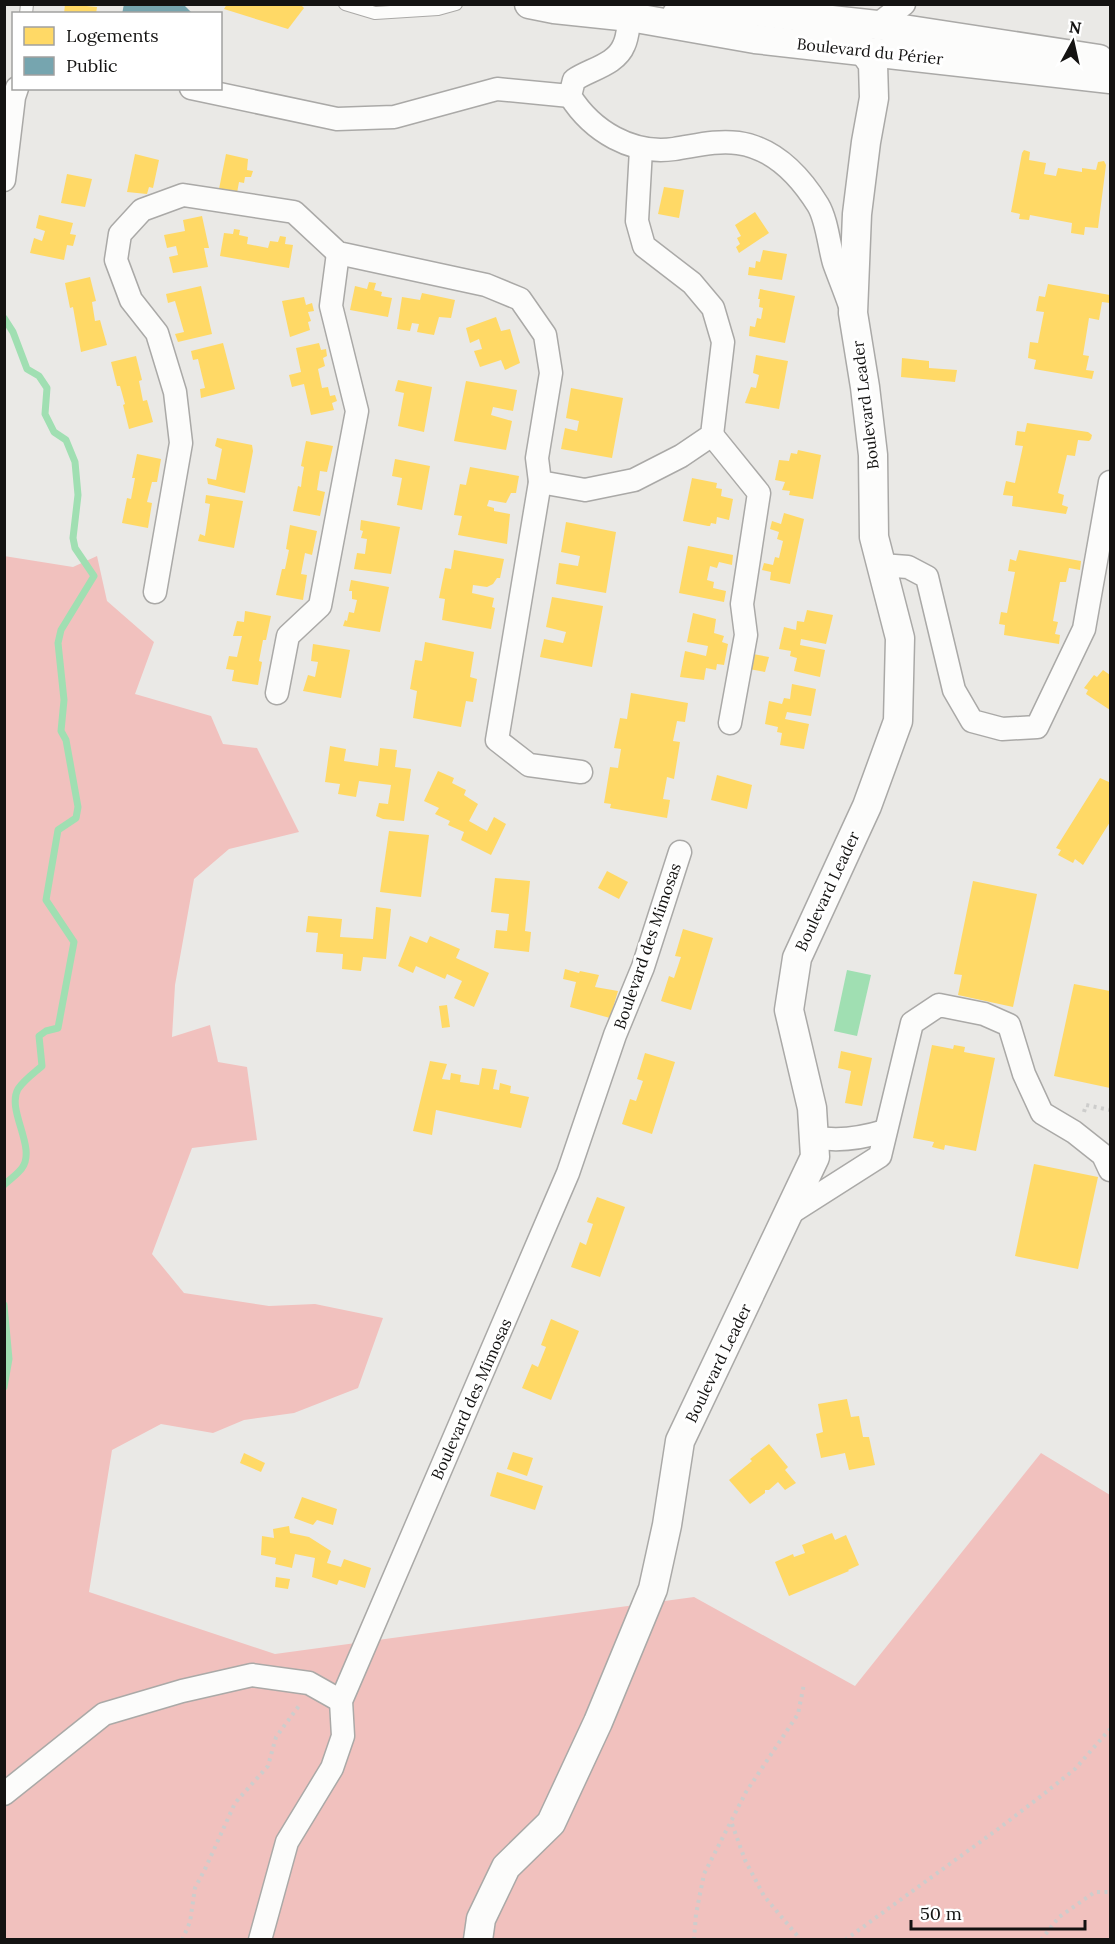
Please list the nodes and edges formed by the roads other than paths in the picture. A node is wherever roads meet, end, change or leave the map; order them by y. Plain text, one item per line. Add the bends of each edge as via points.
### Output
1 (345, 4) edge
2 (456, 4) edge
3 (530, 4) edge
4 (904, 4) edge
5 (630, 17) junction
6 (809, 19) junction
7 (877, 25) junction
8 (862, 50) junction
9 (904, 55) junction
10 (1110, 60) edge
11 (1110, 79) edge
12 (16, 90) edge
13 (200, 90) edge
14 (570, 96) junction
15 (874, 98) junction
16 (641, 149) junction
17 (4, 180) edge
18 (338, 253) junction
19 (853, 313) junction
20 (712, 435) junction
21 (540, 482) junction
22 (1110, 482) edge
23 (881, 565) junction
24 (155, 592) dead end
25 (277, 693) dead end
26 (730, 723) dead end
27 (581, 772) dead end
28 (680, 852) dead end
29 (885, 1131) junction
30 (814, 1137) junction
31 (1110, 1170) edge
32 (789, 1214) junction
33 (341, 1701) junction
34 (4, 1794) edge
35 (260, 1940) edge
36 (478, 1940) edge

1 - 2 lane via 375,13
3 - 5 street, Boulevard du Périer
4 - 7 street
5 - 6 street, Boulevard du Périer via 741,10
5 - 8 street, Boulevard du Périer via 755,39
5 - 14 street via 624,46 604,66 574,80
6 - 7 street, Boulevard du Périer
6 - 8 street
7 - 10 street, Boulevard du Périer
8 - 9 street, Boulevard du Périer
8 - 15 street via 873,64
9 - 11 street, Boulevard du Périer
9 - 15 street via 891,68
12 - 17 street
13 - 14 street via 337,119 394,117 497,88
14 - 16 street via 580,112 611,137
15 - 19 street, Boulevard Leader via 857,214
16 - 19 street via 738,143 766,151 797,176 820,208
16 - 20 street via 637,221 644,246 692,284 713,308 723,342
18 - 21 street via 486,285 520,299 545,335 551,373 537,458
18 - 24 street via 294,212 183,195 142,210 120,234 116,260 131,300 157,333 175,392 181,443
18 - 25 street via 331,306 357,411 320,606 288,636
19 - 23 street, Boulevard Leader via 873,455 874,537
20 - 21 street via 634,480 585,490
20 - 26 street via 759,493 742,604 746,635
21 - 27 street via 497,740 529,765
22 - 23 street via 1084,629 1037,727 1002,729 972,721 954,690 927,577 908,567
23 - 30 street, Boulevard Leader via 900,638 898,721 867,806 796,958 789,1010 812,1108
28 - 33 street, Boulevard des Mimosas via 568,1173
29 - 30 street via 829,1140
29 - 31 street via 912,1023 939,1005 984,1014 1009,1024 1024,1074 1042,1113 1103,1155
29 - 32 street via 880,1156
30 - 32 street, Boulevard Leader via 815,1156
32 - 36 street, Boulevard Leader via 680,1441 653,1589 598,1722 551,1823 506,1867 481,1919
33 - 34 street via 309,1683 252,1676 182,1691 104,1714
33 - 35 street, Boulevard des Mimosas via 343,1736 332,1768 287,1842

